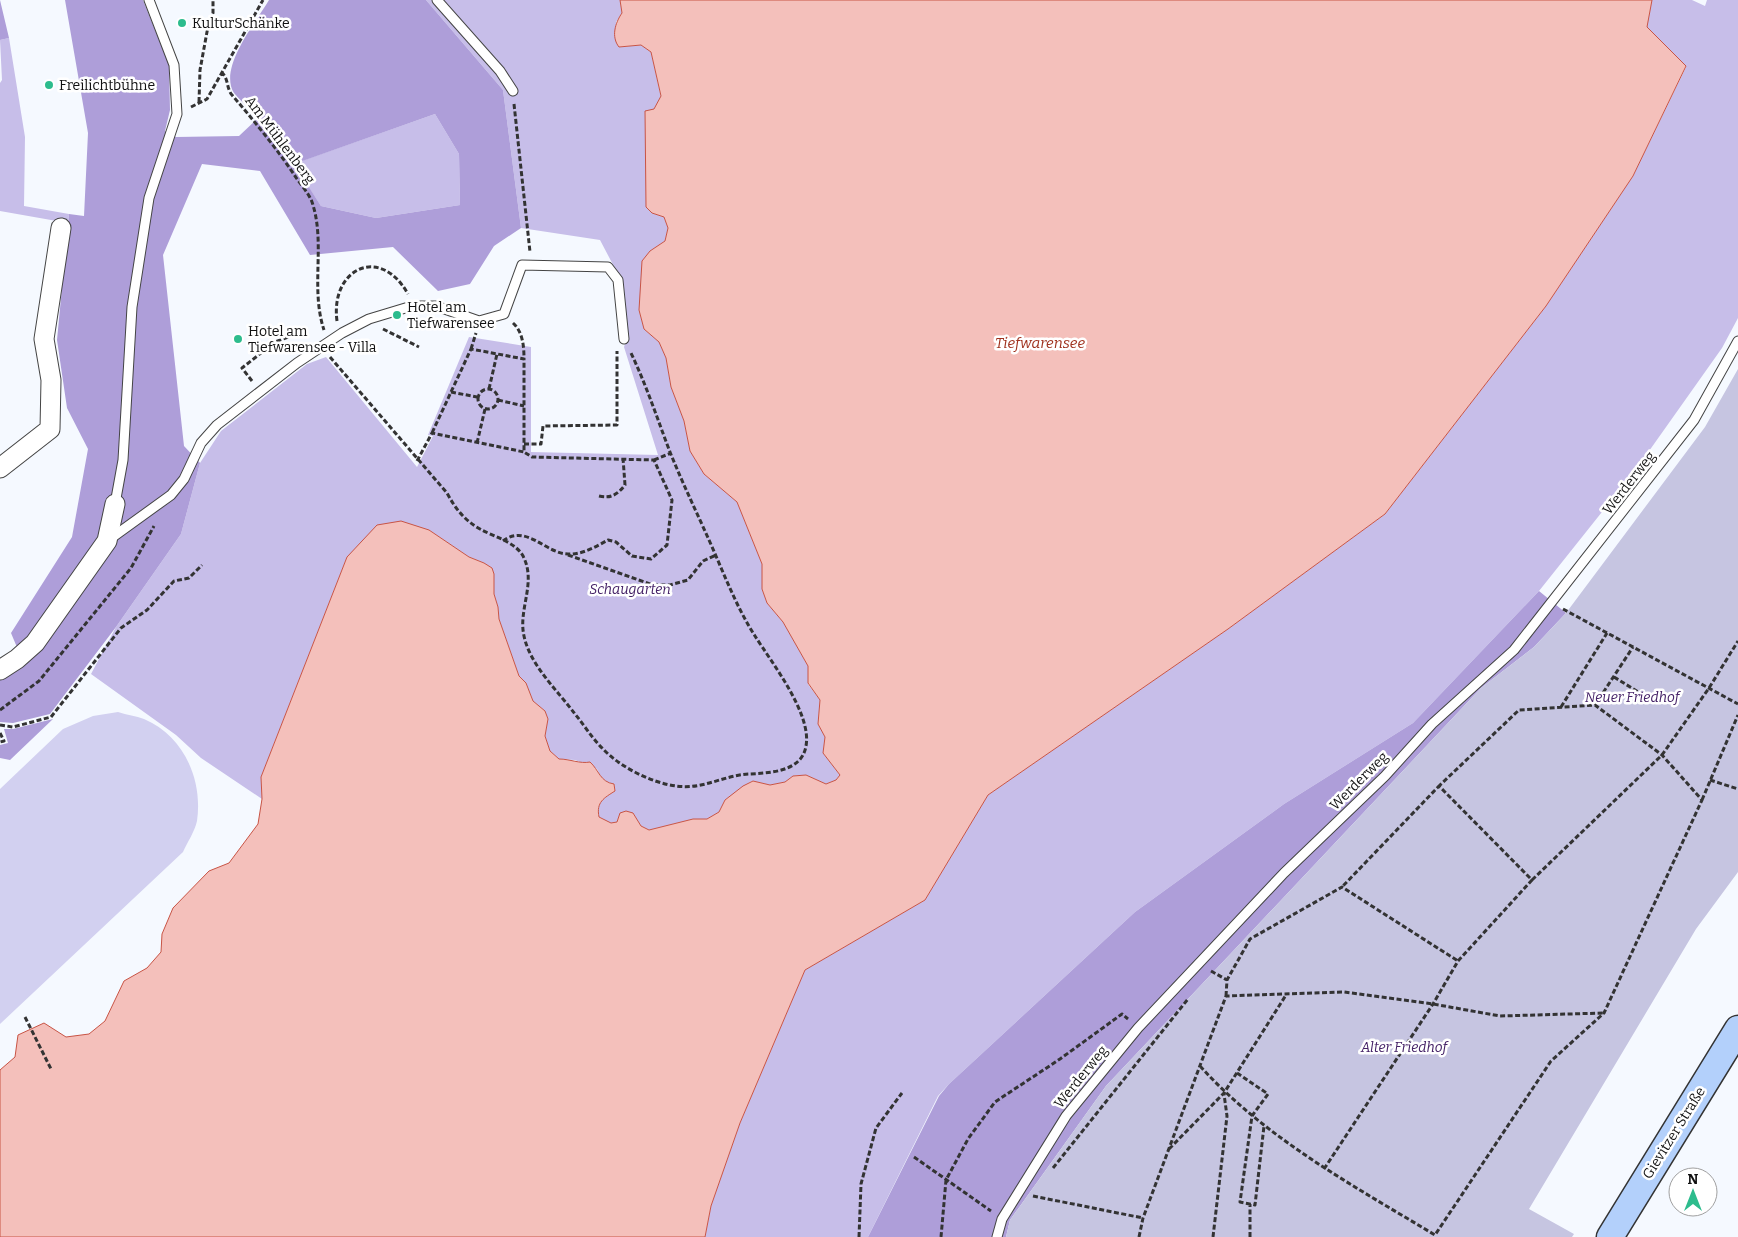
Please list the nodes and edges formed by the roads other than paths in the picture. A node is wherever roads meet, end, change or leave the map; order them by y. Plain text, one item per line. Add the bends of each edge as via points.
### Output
1 (149, 0) edge
2 (437, 0) edge
3 (513, 91) road end
4 (61, 228) dead end
5 (624, 339) road end
6 (1738, 341) edge
7 (0, 468) edge
8 (116, 504) joint
9 (107, 541) junction
10 (0, 670) edge
11 (1738, 1029) edge
12 (997, 1237) edge
13 (1610, 1237) edge

1 - 8 lane via 174,65 177,114 146,216 132,307 123,460
2 - 3 lane via 500,70
4 - 7 street via 44,340 51,380 50,428
5 - 9 lane via 618,280 608,267 522,266 504,314 479,321 436,306 412,306 369,319 297,364 217,425 201,443 184,479 171,495
6 - 12 lane, Werderweg via 1694,420 1514,650 1432,724 1386,776 1284,873 1138,1028 1066,1116 1002,1219
8 - 9 street
9 - 10 street via 35,643
11 - 13 main road, Gievitzer Straße

